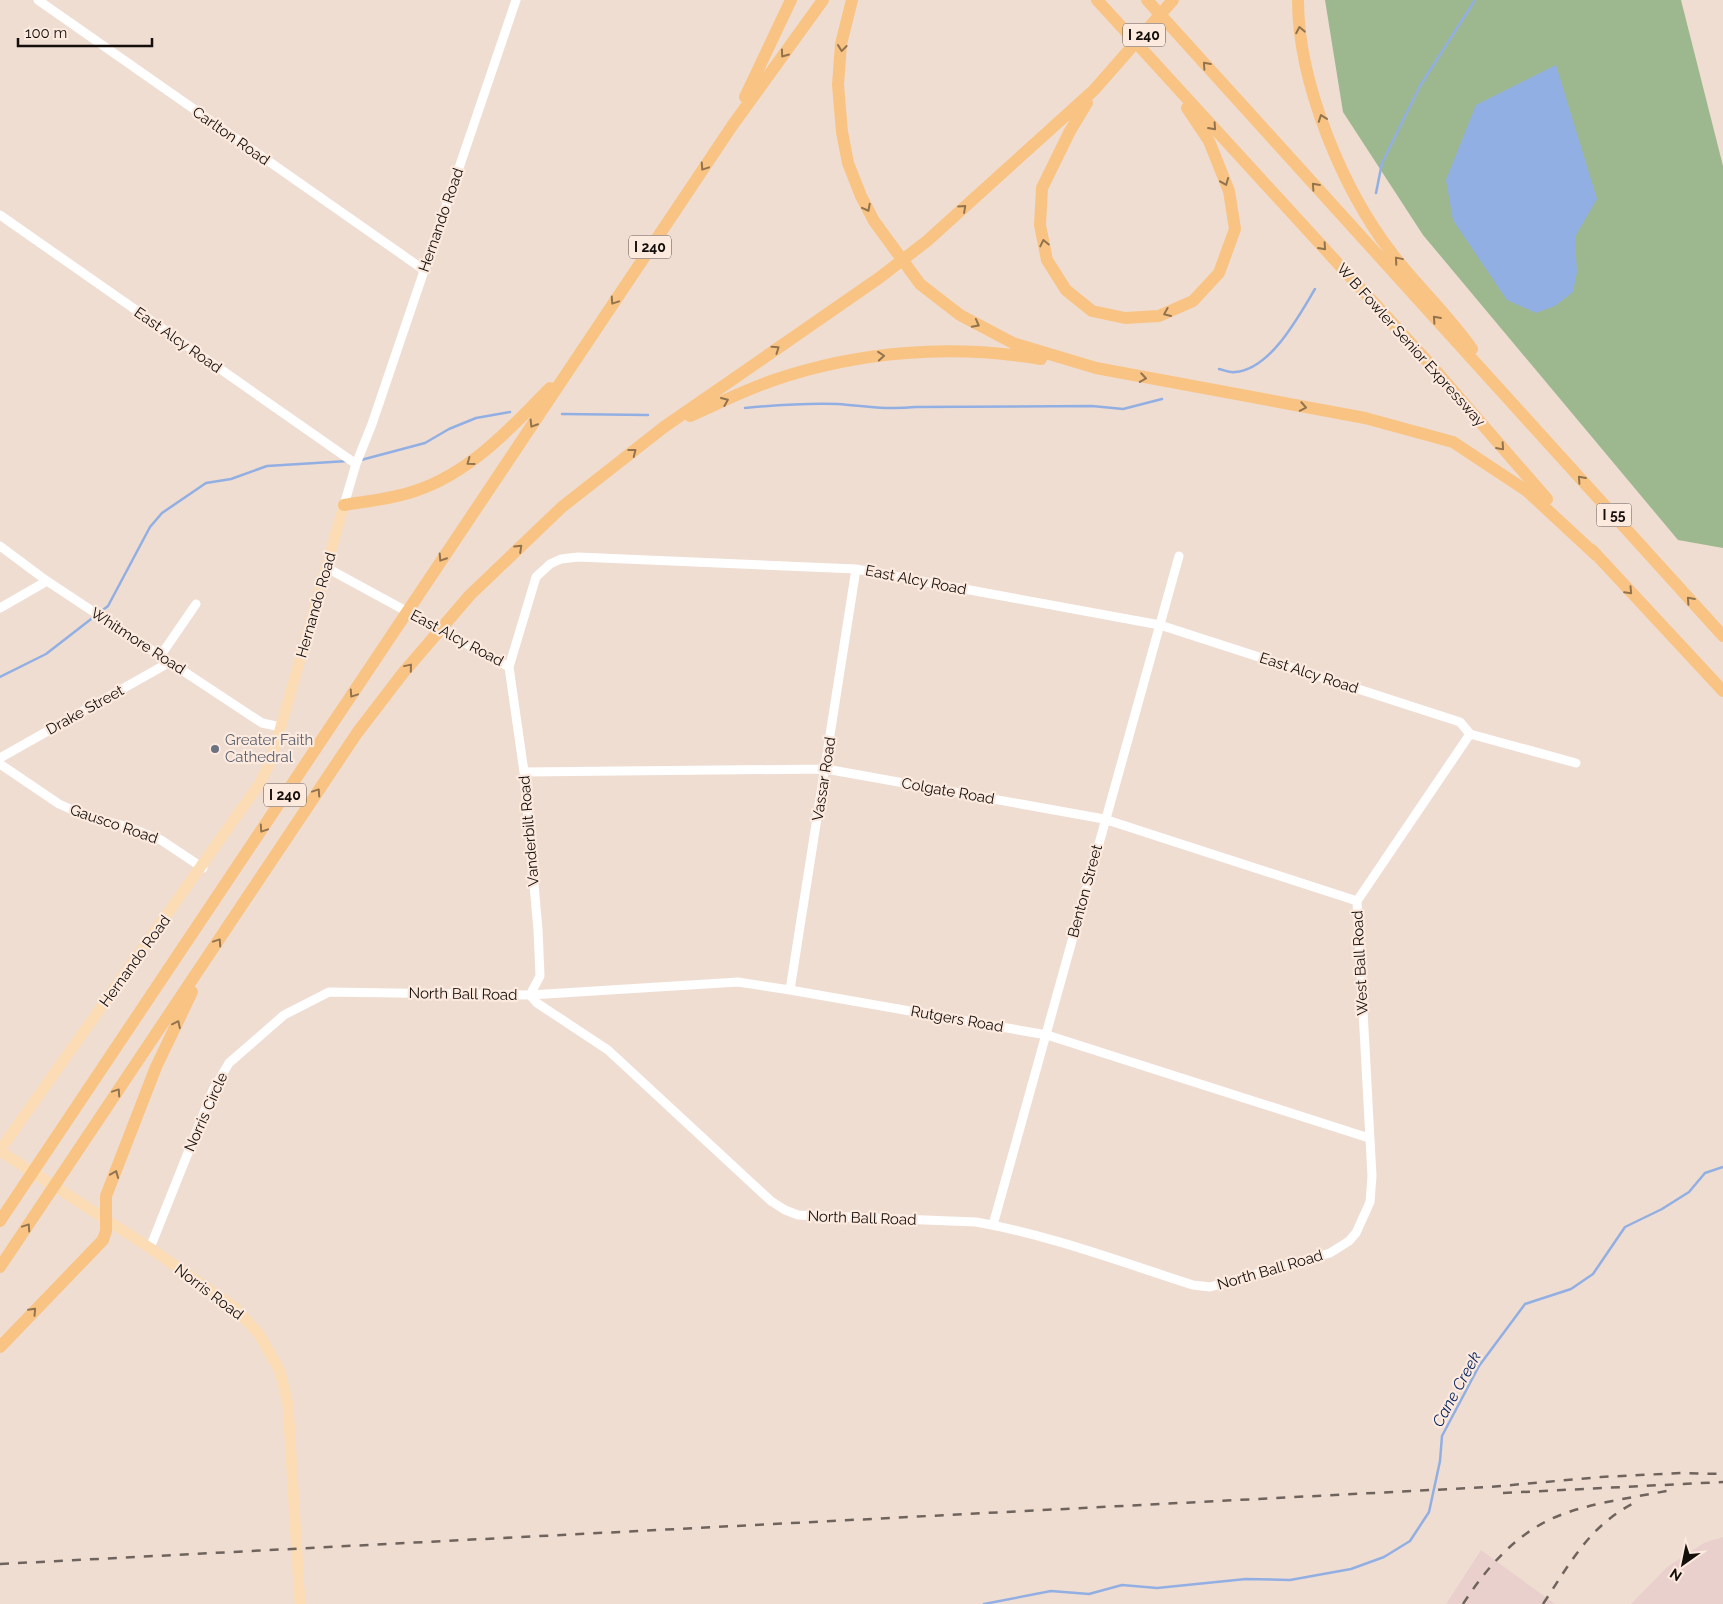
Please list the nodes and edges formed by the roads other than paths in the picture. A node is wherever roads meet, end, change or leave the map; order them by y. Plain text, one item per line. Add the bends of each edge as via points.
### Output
1 (38, 0) edge
2 (516, 0) edge
3 (791, 0) edge
4 (822, 0) edge
5 (852, 0) edge
6 (1097, 0) edge
7 (1147, 0) edge
8 (1298, 0) edge
9 (1172, 2) edge
10 (1169, 78) junction
11 (1094, 90) junction
12 (732, 126) junction
13 (0, 215) edge
14 (424, 270) junction
15 (569, 368) junction
16 (1096, 368) junction
17 (1504, 394) junction
18 (664, 427) junction
19 (356, 464) junction
20 (344, 505) junction
21 (0, 546) edge
22 (1596, 555) junction
23 (1179, 556) dead end
24 (327, 568) junction
25 (856, 568) junction
26 (47, 581) junction
27 (196, 604) dead end
28 (0, 608) edge
29 (1160, 625) junction
30 (1723, 636) edge
31 (160, 655) junction
32 (170, 662) junction
33 (509, 667) junction
34 (1723, 691) edge
35 (281, 726) junction
36 (1470, 734) junction
37 (0, 758) edge
38 (1576, 763) dead end
39 (0, 764) edge
40 (826, 769) junction
41 (524, 772) junction
42 (1104, 819) junction
43 (203, 868) junction
44 (1357, 901) junction
45 (206, 960) junction
46 (790, 990) junction
47 (329, 992) joint
48 (530, 995) junction
49 (1047, 1035) junction
50 (1369, 1138) junction
51 (0, 1150) edge
52 (0, 1221) edge
53 (106, 1221) junction
54 (993, 1225) junction
55 (1361, 1225) joint
56 (150, 1248) junction
57 (0, 1267) edge
58 (0, 1347) edge
59 (300, 1604) edge

1 - 14 street, Carlton Road
2 - 14 street, Hernando Road
3 - 12 highway
4 -> 12 highway
5 -> 16 highway via 839,76 842,132 848,163 874,221 920,284 960,315 1013,343
6 - 10 highway, W B Fowler Senior Expressway
17 -> 7 highway
17 -> 8 highway via 1456,327 1372,226 1338,162 1314,98 1298,22
9 - 11 highway, I 240
10 -> 11 highway via 1209,141 1229,191 1235,230 1219,273 1193,302 1159,316 1125,318 1092,311 1066,290 1048,260 1040,225 1042,188
10 -> 22 highway, W B Fowler Senior Expressway via 1429,363
18 -> 11 highway, I 240 via 879,278 926,241
12 -> 15 highway, I 240
13 - 19 street, East Alcy Road
14 - 19 street, Hernando Road
15 -> 20 highway via 492,445 447,477 409,493
15 -> 52 highway, I 240 via 520,446
18 -> 16 highway via 774,380 860,357 952,351 1010,354
16 -> 22 highway via 1365,418 1453,442 1527,491
30 -> 17 highway, I 55
45 -> 18 highway, I 240 via 357,732 458,608 562,508
19 - 20 street, Hernando Road
20 - 24 main road, Hernando Road
21 - 26 street, Whitmore Road
22 -> 34 highway, W B Fowler Senior Expressway
23 - 29 street, Benton Street
24 - 33 street, East Alcy Road
24 - 35 main road, Hernando Road
25 - 29 street, East Alcy Road
25 - 33 street, East Alcy Road via 561,558 536,577
25 - 40 street, Vassar Road
26 - 28 street
26 - 31 street, Whitmore Road
27 - 31 street
29 - 36 street, East Alcy Road via 1460,722
29 - 42 street, Benton Street
31 - 32 street, Whitmore Road
32 - 35 street, Whitmore Road via 262,723
32 - 37 street, Drake Street
33 - 41 street, Vanderbilt Road
35 - 43 main road, Hernando Road via 272,758 260,783
36 - 38 street, East Alcy Road
36 - 44 street, West Ball Road
39 - 43 street, Gausco Road via 59,804 88,817 125,826 161,840
40 - 41 street, Colgate Road
40 - 42 street, Colgate Road
40 - 46 street, Vassar Road
41 - 48 street, Vanderbilt Road via 540,976
42 - 44 street, Colgate Road
42 - 49 street, Benton Street
43 - 51 main road, Hernando Road
44 - 50 street, West Ball Road
53 -> 45 highway via 106,1196 156,1067
57 -> 45 highway, I 240
46 - 48 street, Rutgers Road via 738,982
46 - 49 street, Rutgers Road
47 - 48 street, North Ball Road
47 - 56 street, Norris Circle via 284,1015 229,1063 213,1090
48 - 54 street, North Ball Road via 537,1003 608,1050 771,1201 785,1210 827,1218
49 - 50 street, Rutgers Road
49 - 54 street, Benton Street
50 - 55 street, West Ball Road via 1370,1202
51 - 53 main road, Norris Road
53 - 56 main road, Norris Road
58 -> 53 highway via 103,1240
54 - 55 street, North Ball Road via 1036,1234 1193,1285 1210,1287 1330,1253 1349,1241
56 - 59 main road, Norris Road via 235,1308 260,1334 280,1371 288,1404

